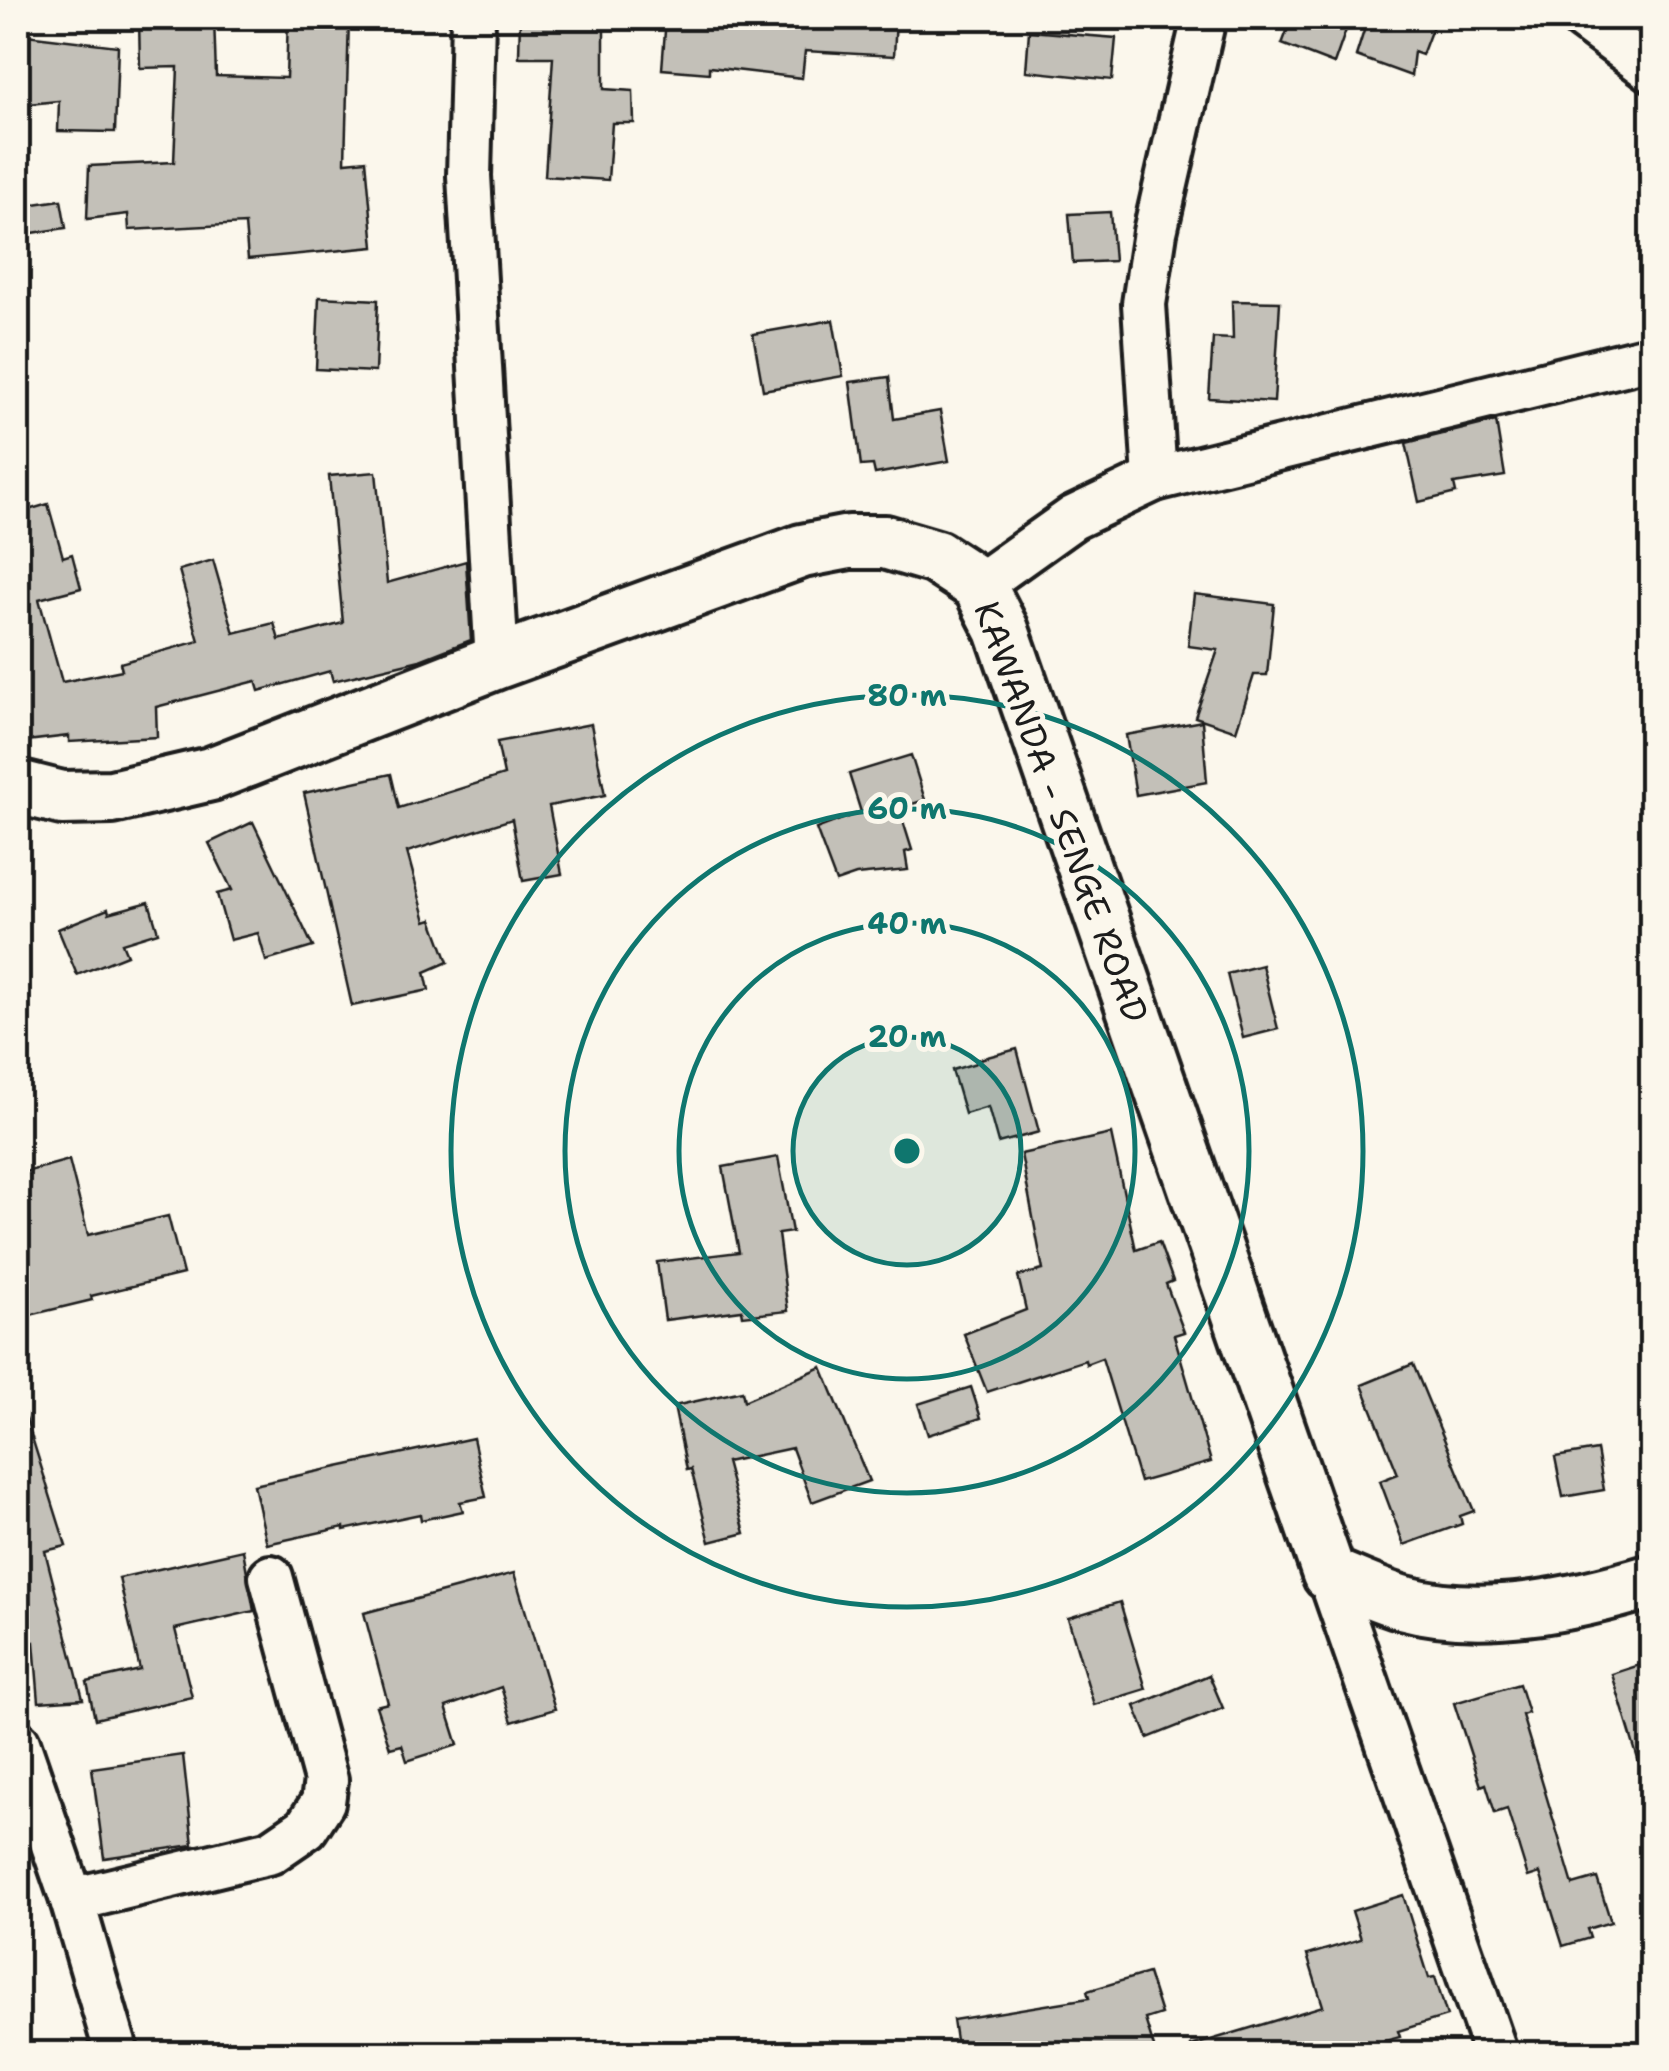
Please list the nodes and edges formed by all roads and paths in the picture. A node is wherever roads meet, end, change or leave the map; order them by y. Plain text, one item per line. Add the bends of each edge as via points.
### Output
1 (473, 18) edge
2 (1204, 18) edge
3 (1582, 18) edge
4 (1652, 70) edge
5 (1652, 357) edge
6 (1155, 478) junction
7 (979, 585) junction
8 (497, 662) junction
9 (18, 787) edge
10 (1329, 1574) junction
11 (271, 1577) dead end
12 (1652, 1581) edge
13 (18, 1743) edge
14 (72, 1900) junction
15 (1492, 2052) edge
16 (117, 2054) edge

1 - 8 street via 469,176
2 - 6 street via 1144,304
3 - 4 street
5 - 6 street
6 - 7 street via 1073,518
7 - 8 street, KAWANDA - SENGE ROAD via 936,557 885,542 848,542 802,551
7 - 10 street, KAWANDA - SENGE ROAD via 1002,630
8 - 9 street, KAWANDA - SENGE ROAD via 211,774 112,797 62,798
10 - 12 street via 1402,1602 1480,1612 1584,1601
10 - 15 street
11 - 14 street via 326,1780 323,1802 306,1828 271,1852
13 - 14 street
14 - 16 street

